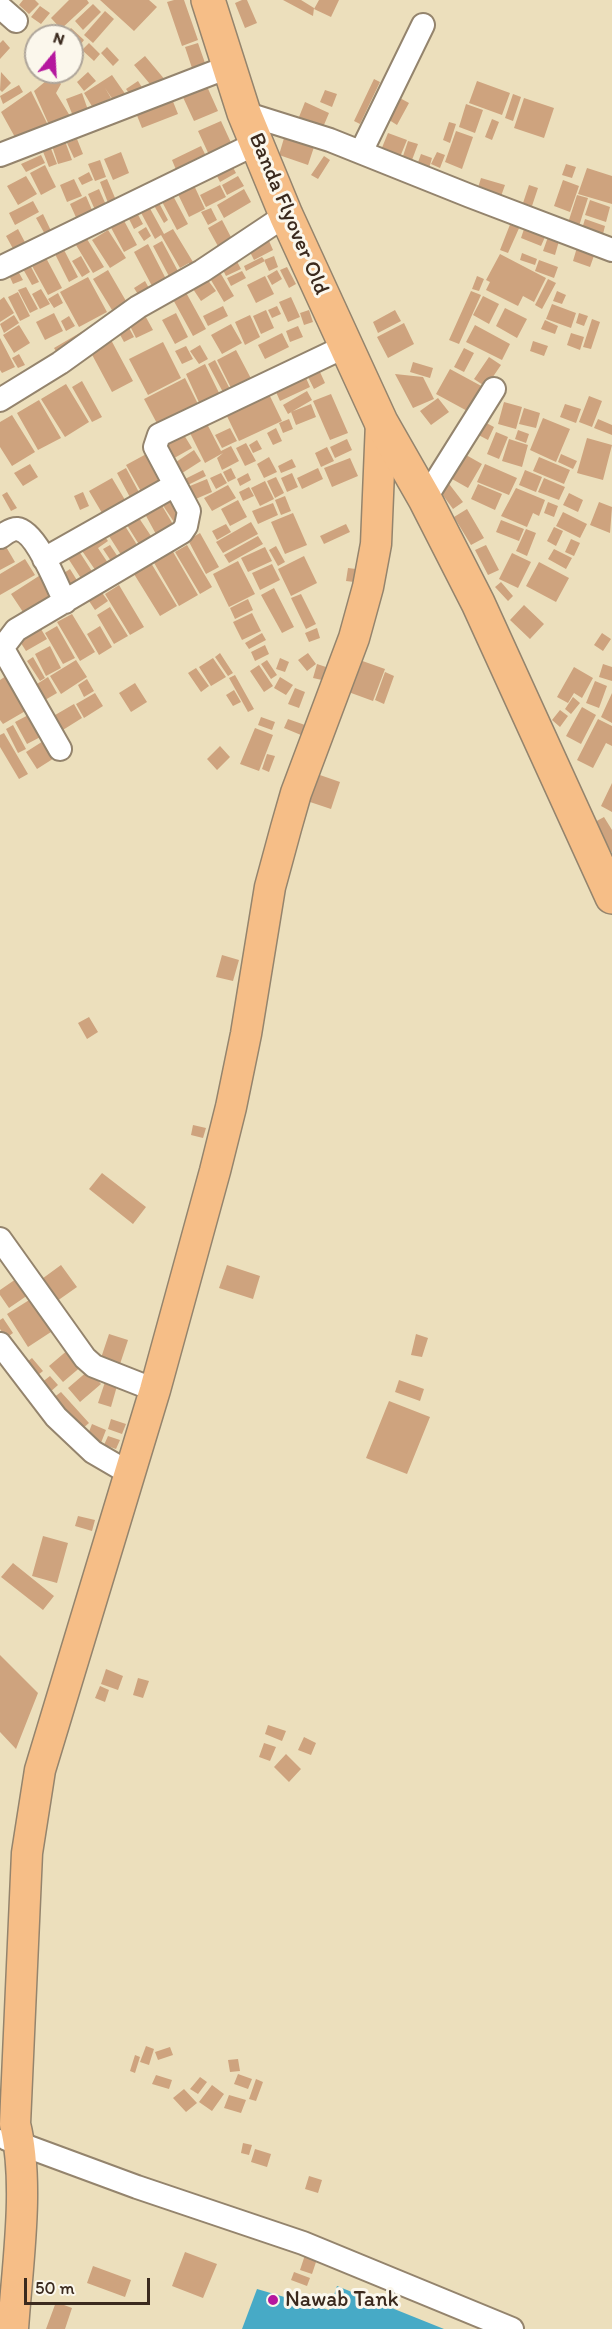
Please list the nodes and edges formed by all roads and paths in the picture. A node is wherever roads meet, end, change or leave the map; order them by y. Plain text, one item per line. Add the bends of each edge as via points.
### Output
1 (208, 0) edge
2 (423, 26) dead end
3 (228, 68) junction
4 (244, 113) junction
5 (257, 143) junction
6 (362, 152) junction
7 (0, 155) edge
8 (286, 215) junction
9 (612, 250) edge
10 (0, 268) edge
11 (346, 346) junction
12 (494, 389) dead end
13 (0, 400) edge
14 (381, 422) junction
15 (175, 485) junction
16 (426, 499) junction
17 (0, 537) edge
18 (44, 559) junction
19 (65, 602) junction
20 (1, 650) edge
21 (60, 749) dead end
22 (612, 897) edge
23 (0, 1239) edge
24 (0, 1344) edge
25 (154, 1390) junction
26 (129, 1473) junction
27 (14, 2135) junction
28 (0, 2243) edge
29 (13, 2329) edge
30 (512, 2329) edge

1 - 3 highway, Banda Flyover Old
2 - 6 street
3 - 4 highway, Banda Flyover Old
3 - 7 street
4 - 5 highway, Banda Flyover Old
4 - 6 street
5 - 8 highway, Banda Flyover Old
5 - 10 street
6 - 9 street
8 - 11 highway, Banda Flyover Old
8 - 13 street via 202,271 138,307
11 - 14 highway, Banda Flyover Old
11 - 15 street via 159,435 155,447
12 - 16 street
14 - 16 highway, Banda Flyover Old
14 - 25 main road via 376,544 368,587 354,638 296,793 270,887 231,1107
15 - 18 street
15 - 19 street via 189,512 182,532
16 - 22 highway, Banda Flyover Old via 478,603
17 - 18 street via 19,529 29,535
18 - 19 street
19 - 20 street via 16,630
20 - 21 street
23 - 25 street via 85,1358 94,1366
24 - 26 street via 56,1417 93,1452
25 - 26 main road
26 - 27 main road via 50,1731 32,1810 24,1897
27 - 28 main road
27 - 29 main road via 20,2222
27 - 30 street via 137,2187 303,2244

